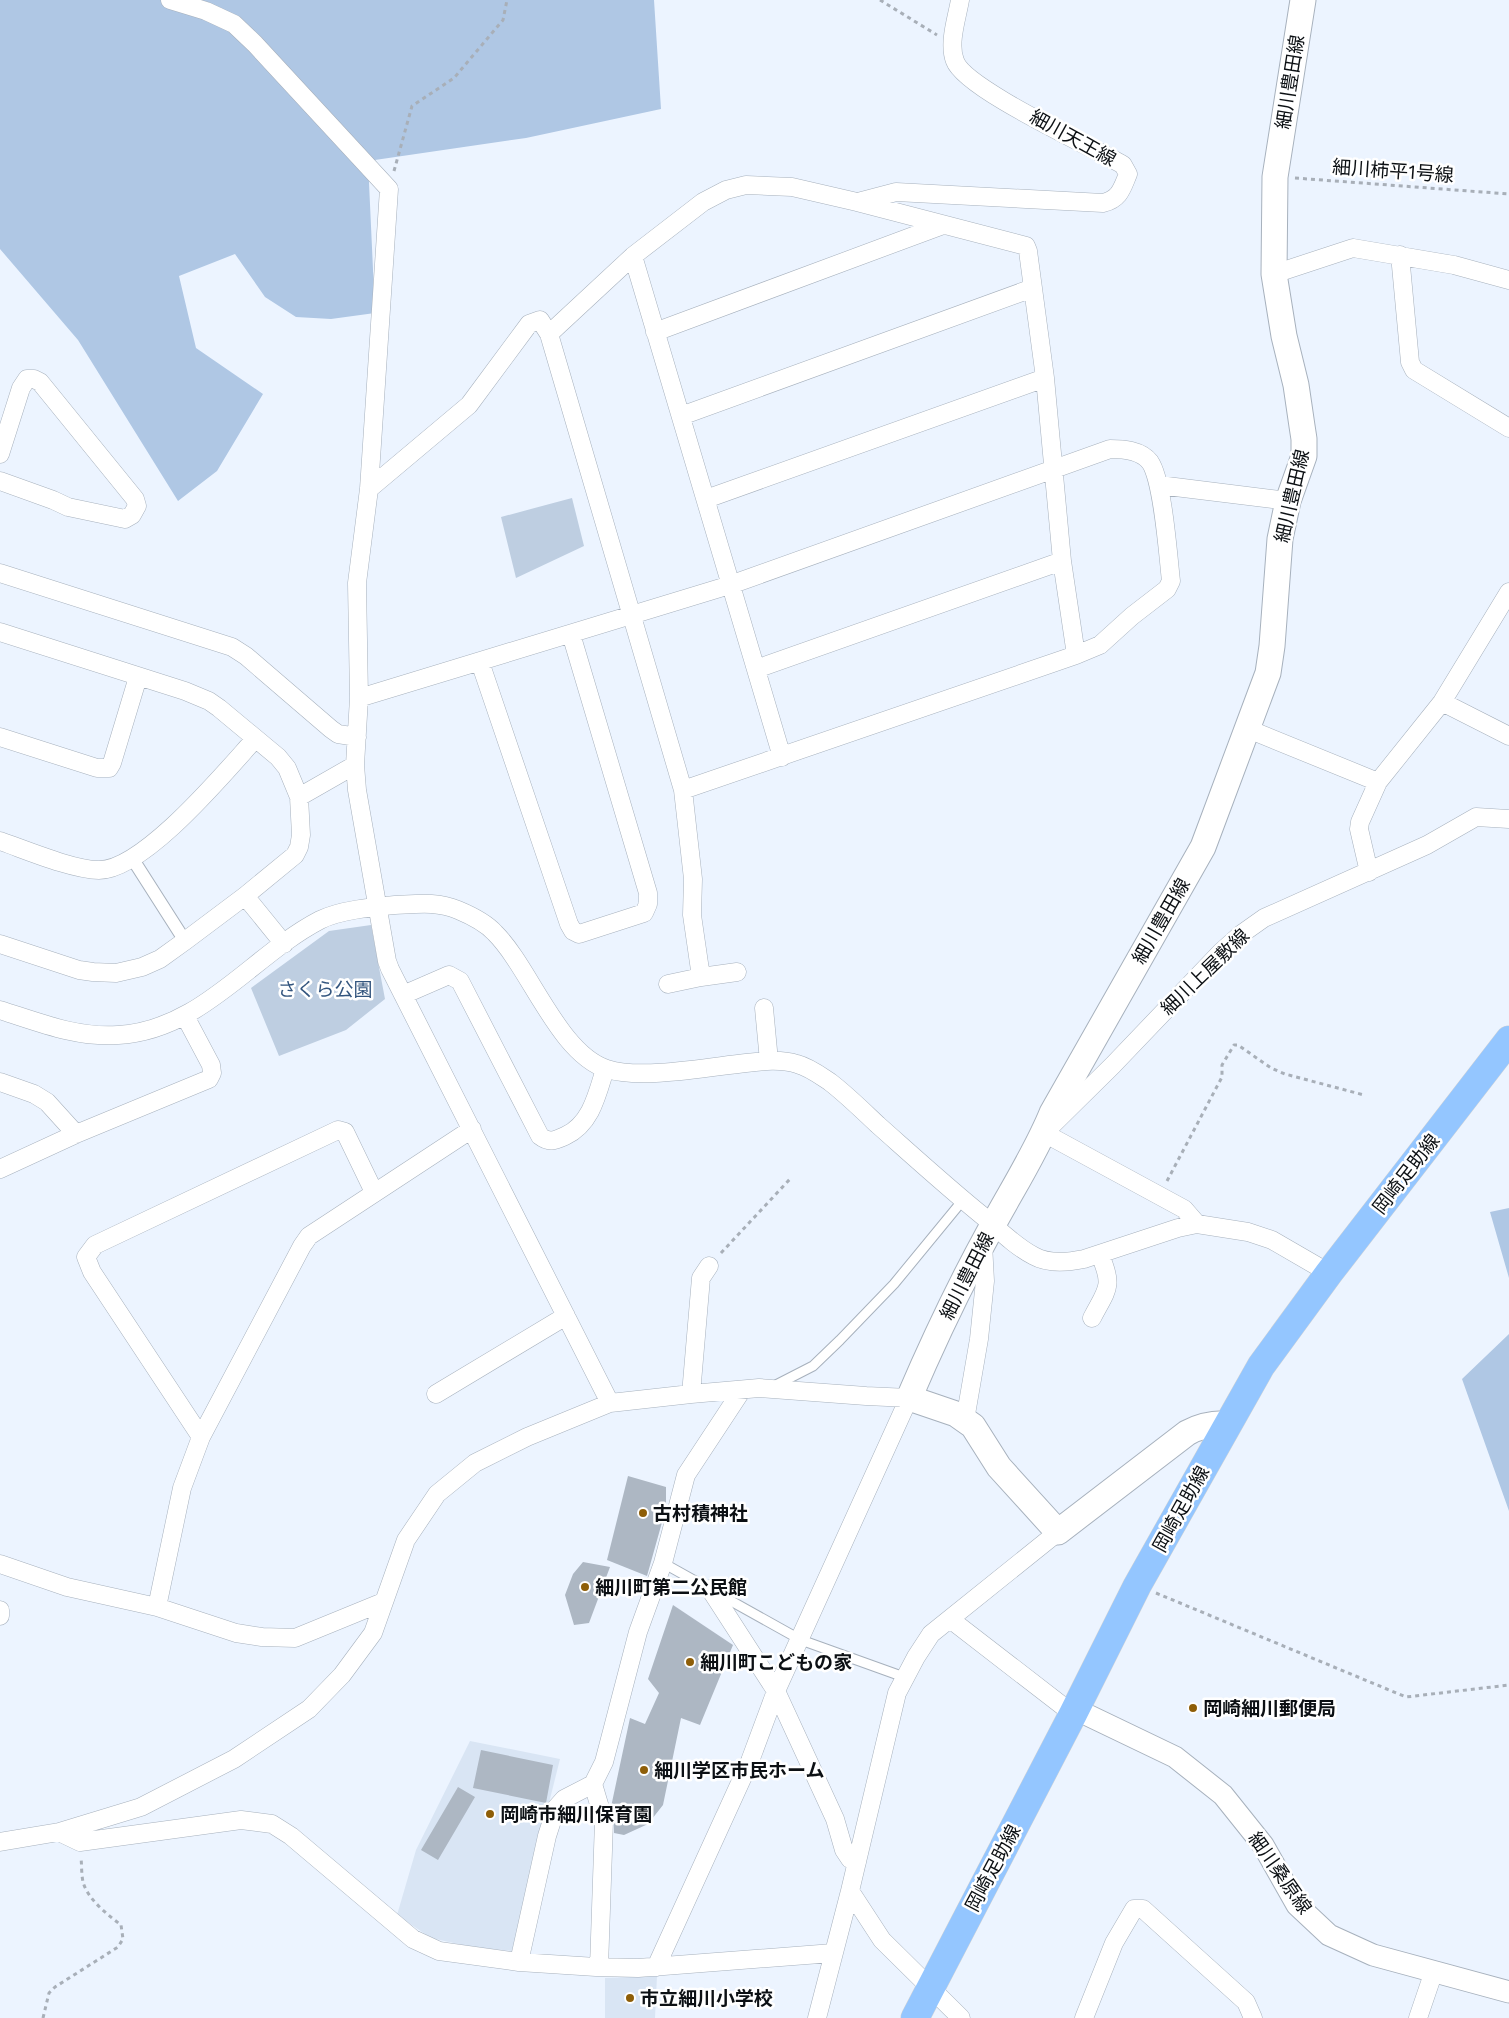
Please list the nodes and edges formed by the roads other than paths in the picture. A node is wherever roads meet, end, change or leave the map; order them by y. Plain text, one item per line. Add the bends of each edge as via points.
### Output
1 (170, 0) edge
2 (960, 0) edge
3 (1303, 0) edge
4 (857, 202) junction
5 (943, 225) junction
6 (1400, 255) junction
7 (633, 256) junction
8 (1274, 274) junction
9 (1509, 280) edge
10 (1033, 288) junction
11 (656, 332) junction
12 (549, 334) junction
13 (1045, 378) junction
14 (681, 416) junction
15 (1509, 428) edge
16 (0, 454) edge
17 (1054, 470) junction
18 (0, 481) edge
19 (1159, 484) junction
20 (369, 490) junction
21 (706, 499) junction
22 (1288, 501) junction
23 (1062, 561) junction
24 (0, 573) edge
25 (730, 585) junction
26 (1509, 592) edge
27 (632, 615) junction
28 (0, 632) edge
29 (571, 634) junction
30 (1076, 655) junction
31 (480, 662) junction
32 (756, 669) junction
33 (138, 677) junction
34 (359, 698) junction
35 (1442, 702) junction
36 (1248, 729) junction
37 (1509, 736) edge
38 (0, 737) edge
39 (357, 737) junction
40 (255, 738) junction
41 (782, 756) junction
42 (355, 765) junction
43 (1378, 782) junction
44 (683, 790) junction
45 (299, 797) junction
46 (1509, 819) edge
47 (0, 841) edge
48 (132, 858) junction
49 (1369, 872) junction
50 (246, 896) junction
51 (378, 907) junction
52 (185, 941) junction
53 (0, 944) edge
54 (284, 944) junction
55 (737, 972) dead end
56 (701, 977) junction
57 (668, 984) dead end
58 (403, 995) junction
59 (764, 1008) dead end
60 (0, 1010) edge
61 (185, 1016) junction
62 (1509, 1040) edge
63 (770, 1061) junction
64 (605, 1069) junction
65 (0, 1082) edge
66 (472, 1128) junction
67 (1044, 1133) junction
68 (76, 1134) junction
69 (0, 1169) edge
70 (374, 1192) junction
71 (963, 1200) junction
72 (1197, 1224) junction
73 (988, 1234) junction
74 (1100, 1255) junction
75 (709, 1266) road end
76 (1329, 1273) junction
77 (566, 1316) junction
78 (1092, 1318) dead end
79 (770, 1389) junction
80 (742, 1390) junction
81 (436, 1394) dead end
82 (691, 1394) junction
83 (909, 1398) junction
84 (610, 1403) junction
85 (965, 1420) junction
86 (1228, 1424) junction
87 (201, 1438) junction
88 (1058, 1532) junction
89 (663, 1563) junction
90 (0, 1564) edge
91 (710, 1590) junction
92 (383, 1602) junction
93 (157, 1607) junction
94 (0, 1610) edge
95 (0, 1616) edge
96 (950, 1619) junction
97 (801, 1640) junction
98 (904, 1677) junction
99 (776, 1691) junction
100 (1074, 1712) junction
101 (593, 1784) junction
102 (59, 1832) junction
103 (0, 1842) edge
104 (857, 1862) junction
105 (850, 1891) junction
106 (833, 1953) junction
107 (519, 1962) junction
108 (599, 1967) junction
109 (656, 1967) junction
110 (1434, 1971) junction
111 (930, 1989) junction
112 (1509, 1992) edge
113 (817, 2018) edge
114 (915, 2018) edge
115 (961, 2018) edge
116 (1084, 2018) edge
117 (1253, 2018) edge
118 (1418, 2018) edge

1 - 20 street via 206,10 234,24 389,189
2 - 4 street, 細川天王線 via 952,44 959,69 988,92 1123,165 1128,174 1120,195 1103,203 896,192
3 - 8 main road, 細川豊田線 via 1275,177
4 - 5 street
4 - 7 street via 792,188 746,185 726,190 703,202
5 - 10 street via 1026,246
5 - 11 street
6 - 8 street via 1352,248
6 - 9 street via 1454,264
6 - 15 street via 1410,362 1414,370
7 - 11 street
7 - 12 street
8 - 22 main road, 細川豊田線 via 1304,439 1304,456
10 - 13 street
10 - 14 street
11 - 14 street
12 - 20 street via 540,320 528,324 470,405
12 - 27 street
13 - 17 street
13 - 21 street
14 - 21 street
16 - 18 street via 21,388 26,379 34,379 58,404 135,499 137,506 132,515 125,518 68,508
17 - 19 street via 1110,449 1121,449 1136,452 1150,462
17 - 23 street
17 - 25 street
19 - 22 street
19 - 30 street via 1171,581 1162,594 1100,645
20 - 34 street via 357,583
21 - 25 street
22 - 36 main road, 細川豊田線 via 1280,539 1271,660
23 - 30 street
23 - 32 street
24 - 39 street via 232,647 331,729 338,734
25 - 27 street
25 - 32 street
26 - 35 street
27 - 29 street
27 - 44 street
28 - 33 street
29 - 31 street
29 - 31 street via 648,893 644,913 579,934 569,924
30 - 41 street
31 - 34 street
32 - 41 street
33 - 38 street via 109,768 97,768
33 - 40 street via 209,701
34 - 39 street
35 - 37 street
35 - 43 street
36 - 43 street
36 - 67 main road, 細川豊田線 via 1203,847 1052,1113
39 - 42 street
40 - 45 street via 287,768
40 - 48 street via 176,824
41 - 44 street
42 - 45 street
42 - 51 street
43 - 49 street via 1359,830
44 - 56 street via 693,879 692,915
45 - 50 street via 299,847
46 - 49 street, 細川上屋敷線 via 1476,817 1427,845
47 - 48 street via 87,869 110,869
48 - 52 street
49 - 67 street, 細川上屋敷線 via 1264,918 1240,935
50 - 52 street
50 - 54 street
51 - 54 street via 332,915
51 - 58 street via 388,960
51 - 64 street via 439,904 459,910 494,931 577,1049
52 - 53 street via 150,964 129,971 105,973 79,970
54 - 61 street
55 - 56 street
56 - 57 street
58 - 64 street via 449,975 460,981 540,1136 546,1140 553,1142 582,1125 594,1104
58 - 66 street
59 - 63 street
60 - 61 street via 68,1031 117,1035 161,1027
61 - 68 street via 211,1066 209,1079
62 - 76 main road, 岡崎足助線
63 - 64 street via 646,1073
63 - 71 street via 798,1064 833,1084
65 - 68 street via 47,1102
66 - 70 street
66 - 77 street
67 - 72 street via 1184,1209
67 - 73 main road, 細川豊田線
68 - 69 street
70 - 87 street via 309,1236
70 - 87 street via 345,1132 338,1130 91,1249 86,1257 92,1272
71 - 73 street
71 - 79 lane via 894,1284 813,1366
72 - 74 street
72 - 76 street via 1248,1232 1272,1240
73 - 74 street via 1036,1258 1071,1262
73 - 83 main road, 細川豊田線 via 936,1336
73 - 85 street via 980,1329
74 - 78 street via 1109,1279
75 - 82 street via 701,1278
76 - 86 main road, 岡崎足助線 via 1261,1366
77 - 81 street
77 - 84 street
79 - 80 street
79 - 83 street
80 - 82 street
80 - 89 street via 686,1475
82 - 84 street
83 - 85 main road
83 - 97 street
84 - 92 street via 527,1437 475,1463 438,1494 406,1540
85 - 88 main road via 973,1426 999,1467
86 - 88 main road via 1214,1424 1187,1433
86 - 100 main road, 岡崎足助線 via 1137,1586
87 - 93 street via 182,1488
88 - 96 street
89 - 91 lane
89 - 101 street via 638,1632 604,1762
90 - 93 street via 67,1587
91 - 97 lane
91 - 99 street
92 - 93 street via 301,1635 282,1639 236,1633
92 - 102 street via 373,1633 342,1676 309,1709 234,1759 140,1806
94 - 95 street
96 - 98 street via 931,1634
96 - 100 street
97 - 98 lane
97 - 99 street
98 - 104 street via 897,1694
99 - 104 street via 834,1819 844,1850
99 - 109 street via 750,1761
100 - 110 street, 細川桑原線 via 1175,1757 1224,1796 1263,1845 1297,1905 1329,1935 1373,1955
100 - 111 main road, 岡崎足助線
101 - 107 street via 564,1799 556,1808
101 - 108 street via 604,1821
102 - 103 street
102 - 107 street via 80,1842 241,1820 272,1824 291,1836 413,1939 439,1951
104 - 105 street
105 - 106 street
105 - 111 street via 882,1940
106 - 109 street
106 - 113 street
107 - 108 street
108 - 109 street
110 - 112 street, 細川桑原線
110 - 118 street
111 - 114 main road, 岡崎足助線
111 - 115 street
116 - 117 street via 1114,1943 1134,1909 1143,1909 1246,2002

